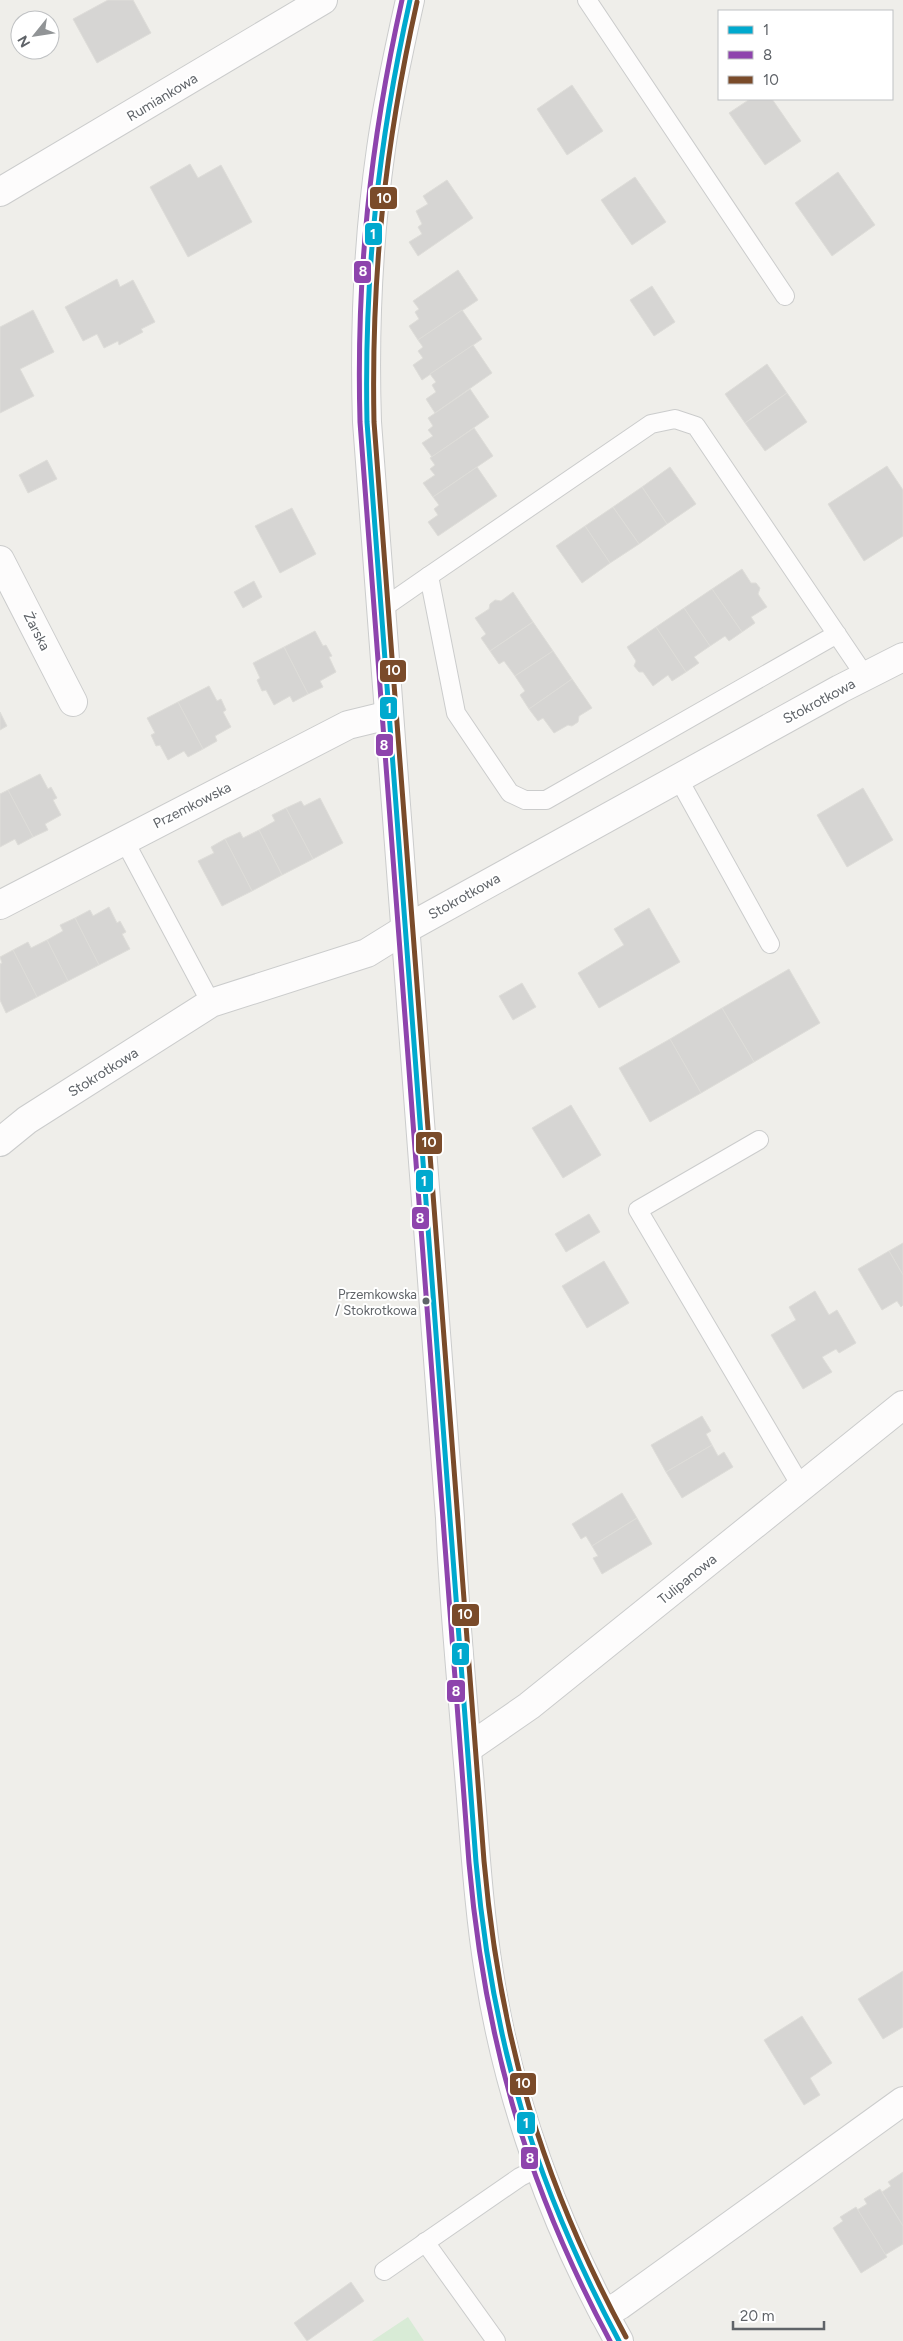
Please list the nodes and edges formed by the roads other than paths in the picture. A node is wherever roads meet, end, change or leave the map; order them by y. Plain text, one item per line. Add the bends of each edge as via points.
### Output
1 (323, 0) edge
2 (410, 0) edge
3 (588, 0) edge
4 (0, 192) edge
5 (785, 296) dead end
6 (0, 560) edge
7 (430, 576) junction
8 (380, 610) junction
9 (837, 634) junction
10 (903, 657) edge
11 (865, 676) junction
12 (73, 702) dead end
13 (389, 715) junction
14 (678, 778) junction
15 (124, 840) junction
16 (0, 905) edge
17 (404, 930) junction
18 (770, 944) dead end
19 (211, 1003) junction
20 (758, 1140) dead end
21 (0, 1142) edge
22 (903, 1405) edge
23 (802, 1486) junction
24 (467, 1749) junction
25 (903, 2102) edge
26 (540, 2167) junction
27 (425, 2242) junction
28 (384, 2271) dead end
29 (604, 2314) junction
30 (496, 2341) edge
31 (618, 2341) edge

1 - 4 street, Rumiankowa
2 - 8 street via 381,149 366,306 367,422
3 - 5 lane
6 - 12 street, Żarska
7 - 8 lane
7 - 9 lane via 651,424 675,419 696,426
7 - 9 lane via 456,713 510,793 526,800 546,800
8 - 13 street
9 - 11 lane
10 - 11 street, Stokrotkowa
11 - 14 street, Stokrotkowa
13 - 15 street, Przemkowska via 348,725
13 - 17 street
14 - 17 street, Stokrotkowa
14 - 18 lane
15 - 16 street, Przemkowska
15 - 19 lane
17 - 19 street, Stokrotkowa via 367,953
17 - 24 street
19 - 21 street, Stokrotkowa via 28,1120
20 - 23 lane via 638,1210
22 - 23 street, Tulipanowa
23 - 24 street, Tulipanowa via 529,1706
24 - 26 street via 488,1971 501,2036
25 - 29 street
26 - 27 lane via 520,2177
26 - 29 street via 577,2262
27 - 28 lane
27 - 30 lane
29 - 31 street

